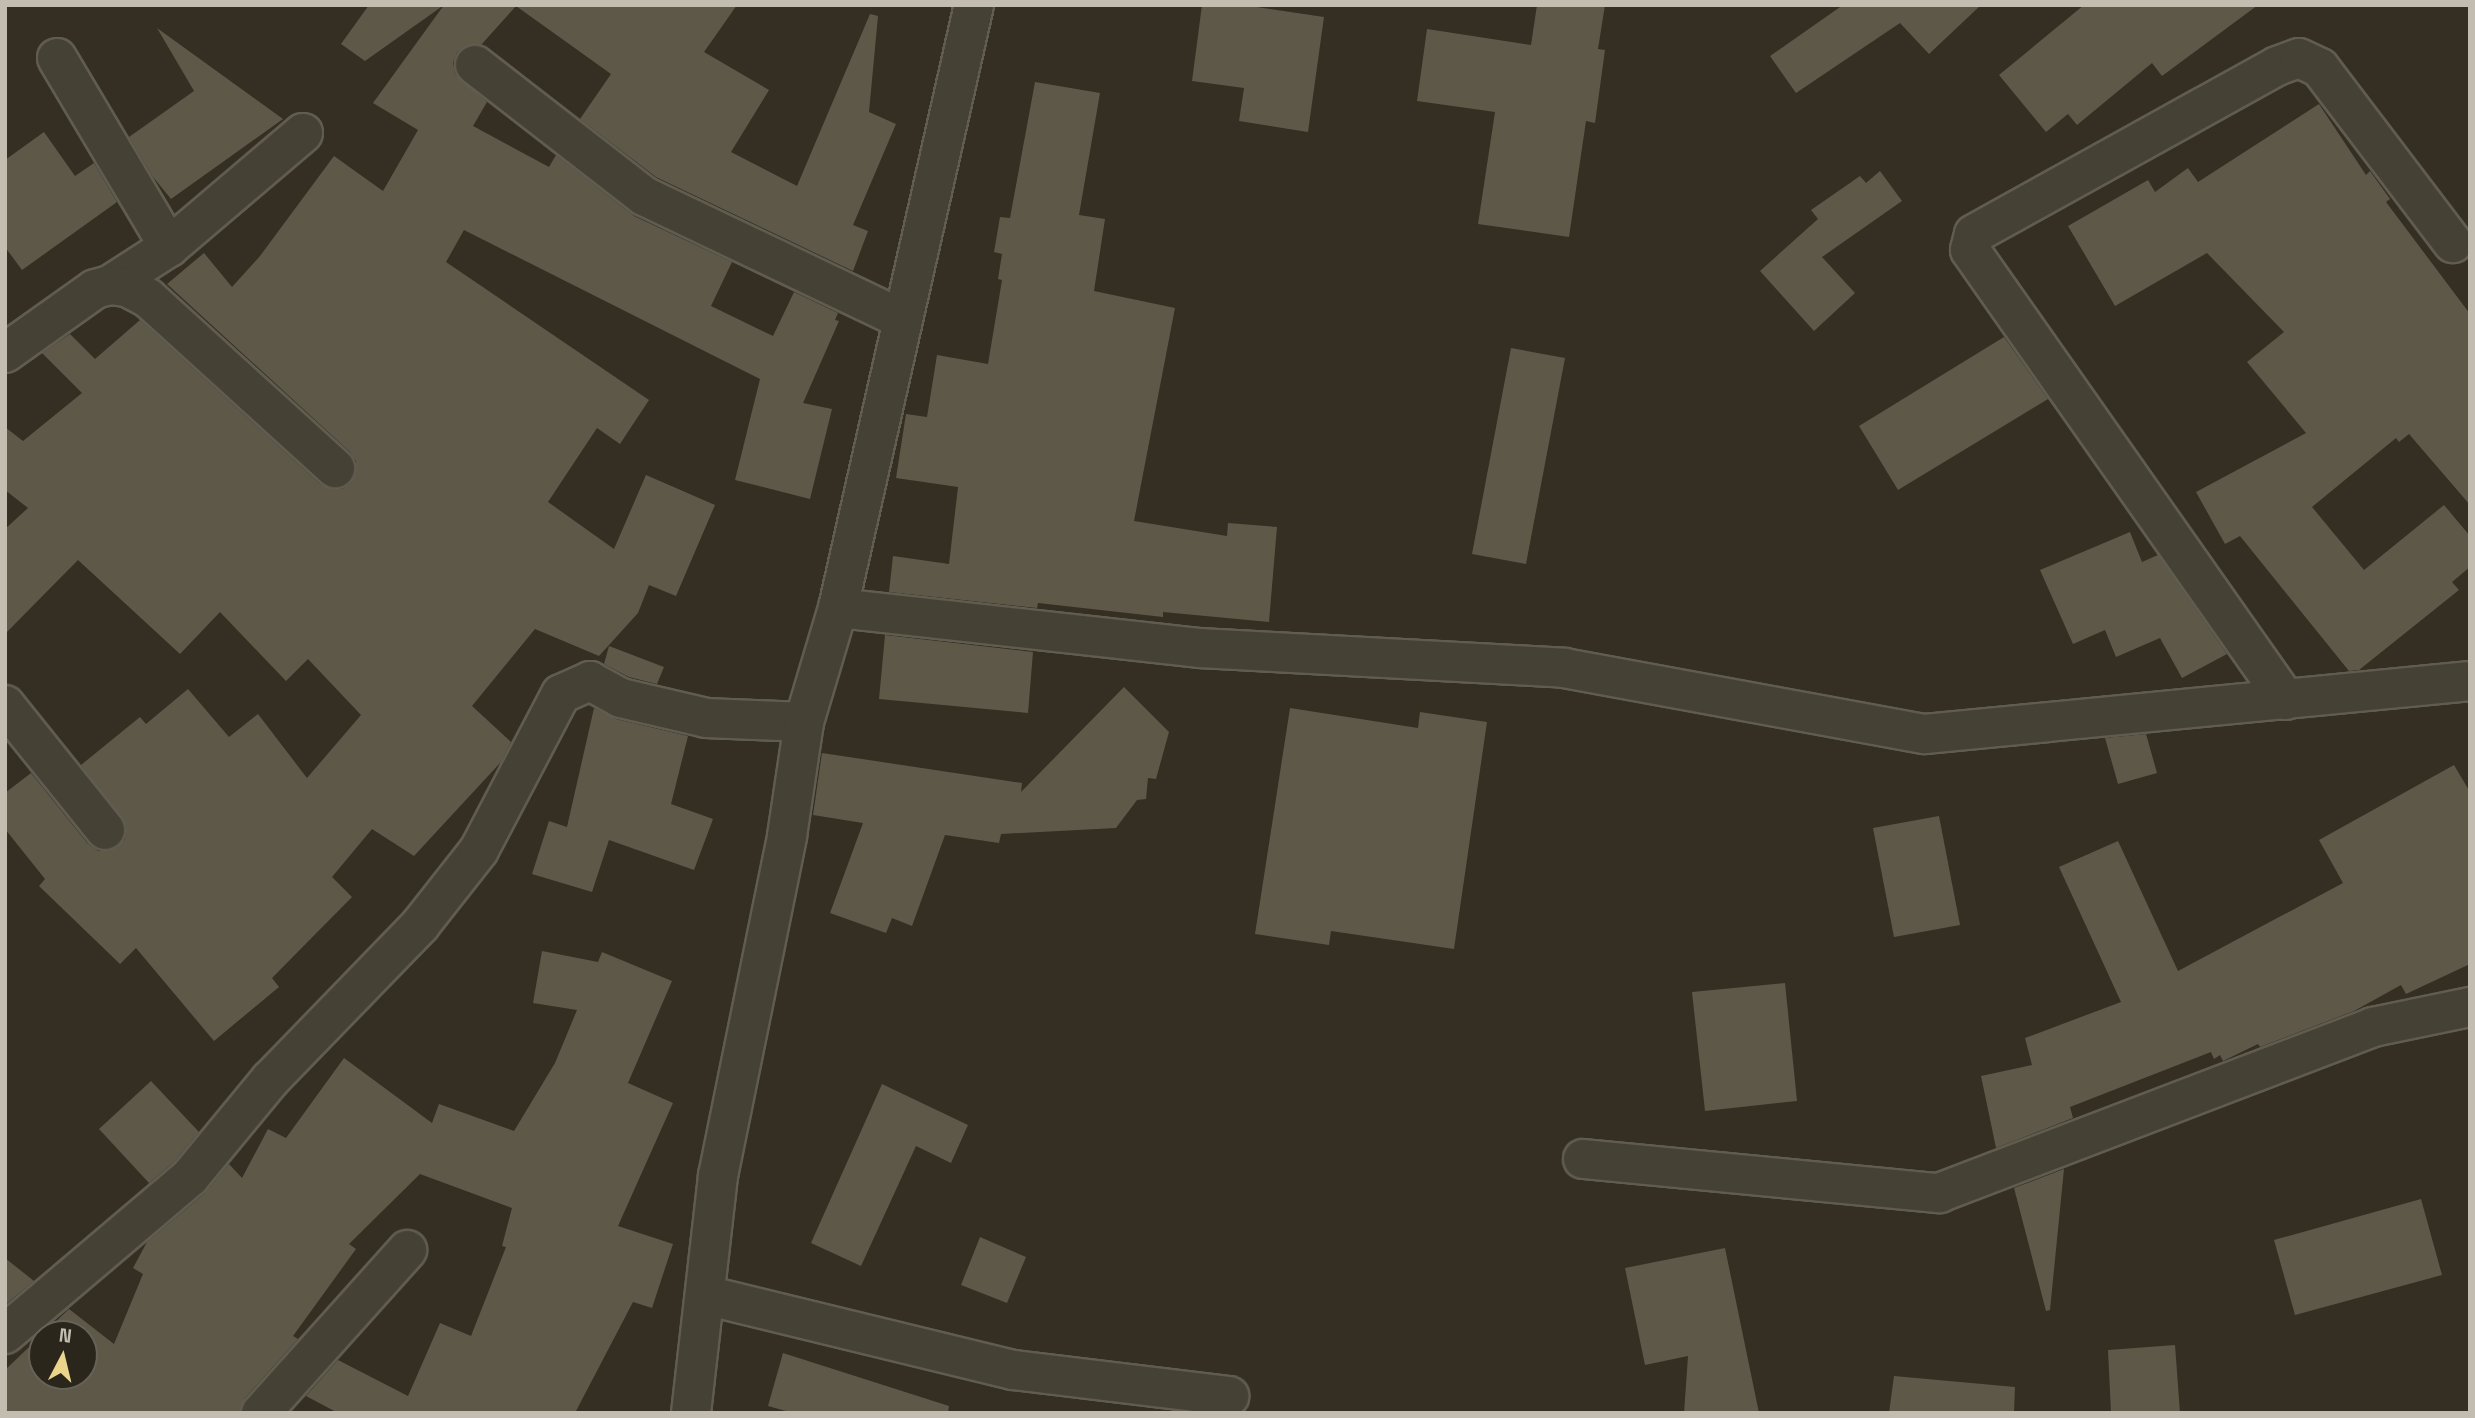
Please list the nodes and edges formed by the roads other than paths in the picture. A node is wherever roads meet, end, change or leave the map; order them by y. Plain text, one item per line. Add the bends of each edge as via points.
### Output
1 (974, 5) edge
2 (57, 58) dead end
3 (475, 65) dead end
4 (303, 133) dead end
5 (2453, 243) dead end
6 (169, 247) junction
7 (110, 285) junction
8 (901, 319) junction
9 (5, 354) edge
10 (335, 468) dead end
11 (838, 608) junction
12 (2470, 681) edge
13 (2286, 700) junction
14 (5, 705) edge
15 (804, 722) junction
16 (105, 830) dead end
17 (2470, 1007) edge
18 (1583, 1159) dead end
19 (407, 1250) dead end
20 (705, 1294) junction
21 (5, 1334) edge
22 (1229, 1396) dead end
23 (261, 1413) edge
24 (691, 1413) edge

1 - 8 street
2 - 6 street
3 - 8 street via 644,195
4 - 6 street
5 - 13 street via 2320,68 2299,58 2277,65 1974,234 1969,250
6 - 7 street
7 - 9 street via 95,289
7 - 10 street via 127,287 148,298
8 - 11 street
11 - 13 street via 1200,648 1564,668 1925,734
11 - 15 street
12 - 13 street
14 - 16 street
15 - 20 street via 787,836 718,1176
15 - 21 street via 706,718 621,698 590,681 561,694 479,850 420,925 270,1080 190,1177
17 - 18 street via 2373,1027 1939,1193
19 - 23 street
20 - 22 street via 1013,1370
20 - 24 street

